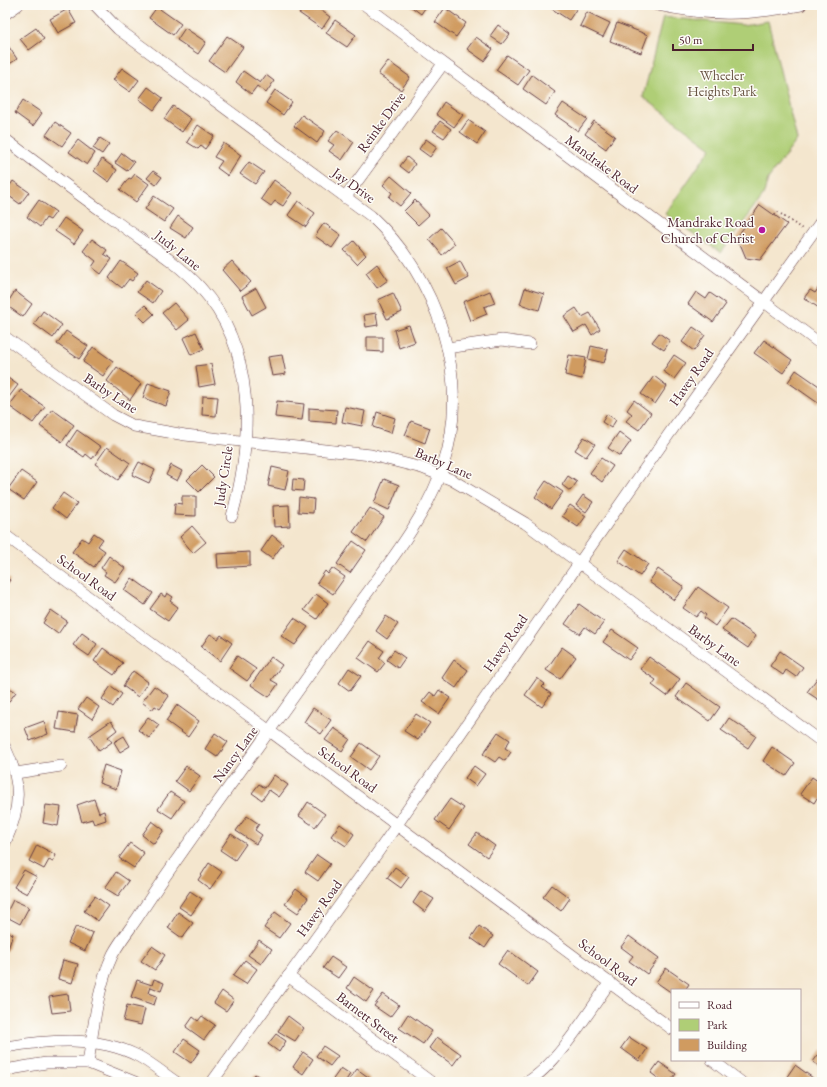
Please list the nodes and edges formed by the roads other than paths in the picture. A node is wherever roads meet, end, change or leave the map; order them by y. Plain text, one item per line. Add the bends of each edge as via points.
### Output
1 (18, 5) edge
2 (95, 5) edge
3 (365, 5) edge
4 (657, 5) edge
5 (802, 5) edge
6 (5, 14) edge
7 (443, 64) junction
8 (5, 139) edge
9 (345, 198) junction
10 (822, 220) edge
11 (763, 302) junction
12 (5, 337) edge
13 (530, 344) dead end
14 (822, 345) edge
15 (447, 348) junction
16 (244, 441) junction
17 (439, 475) junction
18 (232, 516) dead end
19 (5, 535) edge
20 (579, 563) junction
21 (270, 731) junction
22 (822, 742) edge
23 (5, 747) edge
24 (61, 766) dead end
25 (16, 773) junction
26 (397, 824) junction
27 (5, 843) edge
28 (288, 976) junction
29 (610, 982) junction
30 (671, 1028) edge
31 (91, 1042) junction
32 (5, 1047) edge
33 (713, 1061) edge
34 (88, 1063) junction
35 (5, 1070) edge
36 (135, 1082) edge
37 (176, 1082) edge
38 (212, 1082) edge
39 (431, 1082) edge
40 (527, 1082) edge
41 (741, 1082) edge

1 - 6 street
2 - 9 street, Jay Drive via 118,29
3 - 7 street, Mandrake Road
4 - 5 street via 687,12 745,14
7 - 9 street, Reinke Drive
7 - 11 street, Mandrake Road
8 - 16 street, Judy Lane via 167,258 200,288 228,329 241,364 246,412
9 - 15 street, Jay Drive via 390,234 413,266 437,314
10 - 11 street, Havey Road
11 - 14 street, Mandrake Road
11 - 20 street, Havey Road
12 - 16 street, Barby Lane via 113,415 134,426 185,435
13 - 15 street via 502,340
15 - 17 street, Jay Drive via 453,399 451,433
16 - 17 street, Barby Lane via 371,455 404,462
16 - 18 street, Judy Circle via 240,484
17 - 20 street, Barby Lane via 513,515
17 - 21 street, Nancy Lane via 424,510
19 - 21 street, School Road
20 - 22 street, Barby Lane
20 - 26 street, Havey Road
21 - 26 street, School Road
21 - 31 street, Nancy Lane via 179,856 120,943 102,983
23 - 25 street
24 - 25 street
25 - 27 street via 17,810
26 - 28 street, Havey Road
26 - 29 street, School Road
28 - 38 street, Havey Road
28 - 39 street, Barnett Street
29 - 30 street, School Road
29 - 40 street via 555,1059
31 - 32 street via 64,1040
31 - 34 street, Nancy Lane
31 - 37 street via 136,1055
33 - 41 street
34 - 35 street via 46,1063
34 - 36 street

